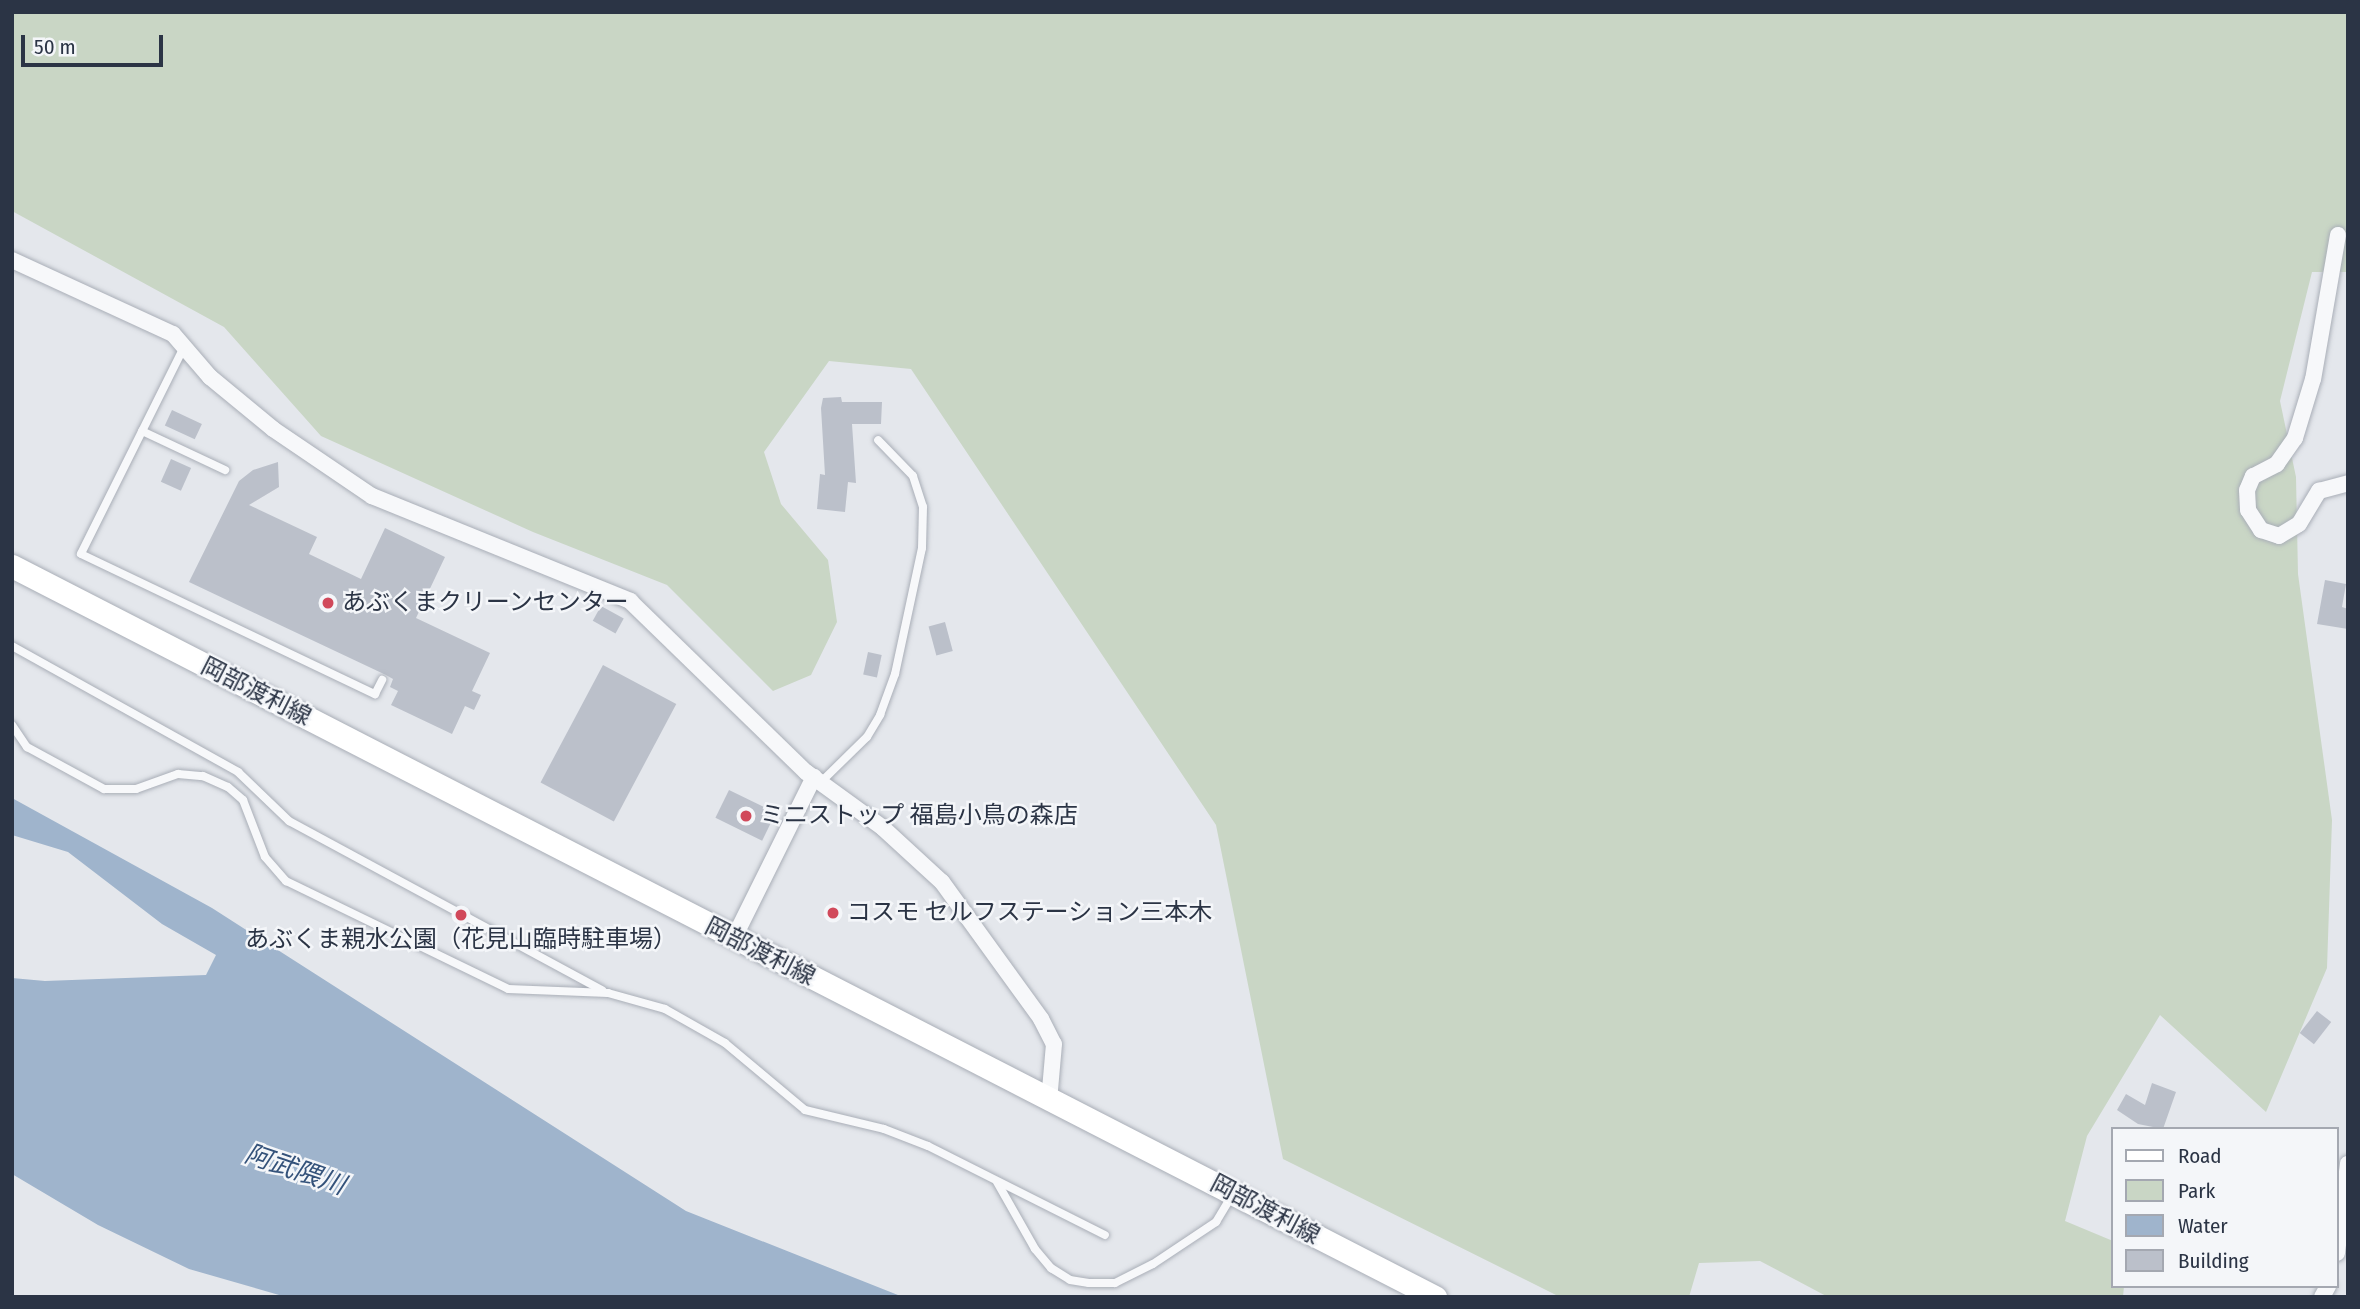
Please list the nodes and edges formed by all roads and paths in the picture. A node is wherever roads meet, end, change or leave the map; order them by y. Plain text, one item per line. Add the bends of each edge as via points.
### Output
1 (2337, 235) dead end
2 (12, 260) edge
3 (184, 347) junction
4 (142, 431) junction
5 (878, 440) dead end
6 (225, 470) dead end
7 (2348, 483) edge
8 (12, 566) edge
9 (12, 646) edge
10 (382, 680) dead end
11 (12, 725) edge
12 (817, 780) junction
13 (734, 938) junction
14 (608, 993) junction
15 (1049, 1101) junction
16 (2348, 1164) edge
17 (995, 1180) junction
18 (1234, 1192) junction
19 (1105, 1235) dead end
20 (2339, 1237) edge
21 (1435, 1297) edge

1 - 7 street via 2313,379 2295,438 2277,464 2253,476 2247,490 2248,510 2261,530 2279,536 2299,524 2319,491
2 - 3 street via 173,334
3 - 4 lane
3 - 12 street via 210,377 274,429 372,496 630,601
4 - 6 lane
4 - 10 lane via 81,554 375,695
5 - 12 lane via 913,476 923,508 922,548 895,674 880,715 867,737
8 - 13 main road, 岡部渡利線
9 - 14 lane via 238,772 289,821
11 - 14 lane via 27,747 104,789 135,789 178,774 203,776 228,787 243,800 265,857 286,881 509,989
12 - 13 street
12 - 15 street via 883,828 942,882 996,954 1054,1044
13 - 15 main road, 岡部渡利線
14 - 17 lane via 688,1021 725,1043 805,1110 884,1129
15 - 18 main road, 岡部渡利線
16 - 20 street
17 - 18 lane via 1051,1268 1070,1280 1089,1283 1115,1283 1153,1264 1216,1222
17 - 19 lane
18 - 21 main road, 岡部渡利線

